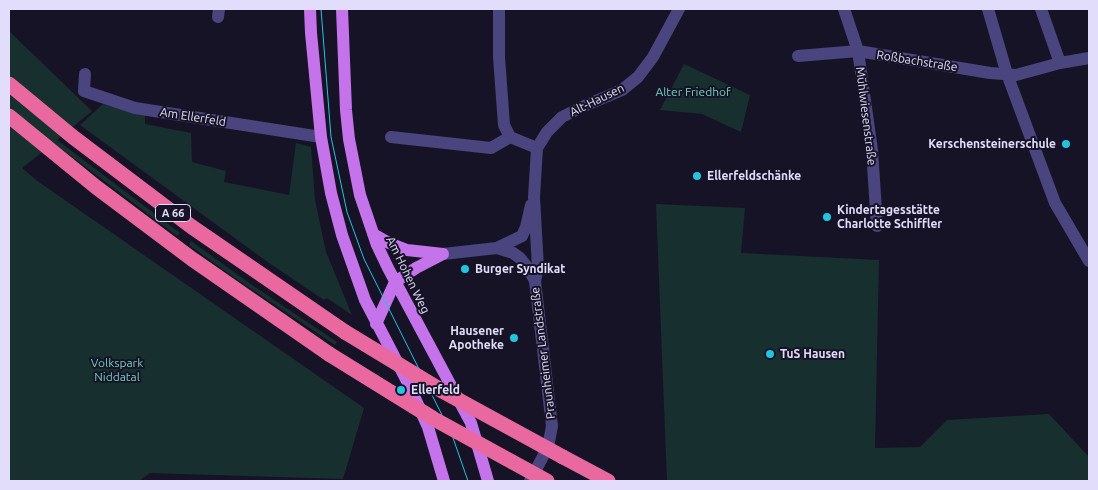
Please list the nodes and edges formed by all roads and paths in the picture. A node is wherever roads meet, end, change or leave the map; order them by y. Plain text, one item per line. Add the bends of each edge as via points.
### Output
1 (310, 9) edge
2 (342, 9) edge
3 (499, 9) edge
4 (678, 9) edge
5 (844, 9) edge
6 (988, 9) edge
7 (1040, 9) edge
8 (858, 51) junction
9 (798, 56) dead end
10 (1089, 58) edge
11 (1060, 63) junction
12 (85, 74) dead end
13 (1007, 74) junction
14 (9, 84) edge
15 (9, 116) edge
16 (321, 137) junction
17 (391, 137) dead end
18 (510, 137) junction
19 (537, 148) junction
20 (534, 197) junction
21 (877, 226) dead end
22 (373, 234) junction
23 (497, 248) junction
24 (443, 254) junction
25 (1089, 261) edge
26 (535, 281) junction
27 (395, 282) junction
28 (376, 324) junction
29 (444, 481) edge
30 (488, 481) edge
31 (530, 481) edge
32 (547, 481) edge
33 (608, 481) edge

1 - 16 main road
2 - 22 main road, Am Hohen Weg via 349,139 360,194
3 - 18 street via 504,125
4 - 19 street, Alt-Hausen via 653,57 638,77 622,90 562,117
5 - 8 street, Mühlwiesenstraße
6 - 13 street
7 - 11 street
8 - 9 street, Roßbachstraße
8 - 13 street, Roßbachstraße
8 - 21 street, Mühlwiesenstraße via 872,150
10 - 11 street, Roßbachstraße
11 - 13 street, Roßbachstraße via 1016,75
12 - 16 street, Am Ellerfeld via 84,91 135,108
13 - 25 street via 1058,209
14 - 33 highway, A 66, bridge via 192,227 344,332 444,392
15 - 32 highway, A 66, bridge via 96,187 274,317 434,419
16 - 28 main road via 342,234
17 - 18 street via 491,148
18 - 19 street
19 - 20 street
20 - 23 street, Praunheimer Landstraße via 522,236
20 - 26 street, Praunheimer Landstraße via 538,268
22 - 24 main road via 388,244 407,250
22 - 27 main road, Am Hohen Weg
23 - 24 street, Praunheimer Landstraße
23 - 26 street, Praunheimer Landstraße via 520,258
24 - 27 main road
26 - 31 street, Praunheimer Landstraße via 552,426 548,447
27 - 28 main road
27 - 30 main road, Am Hohen Weg via 471,424
28 - 29 main road via 428,426

